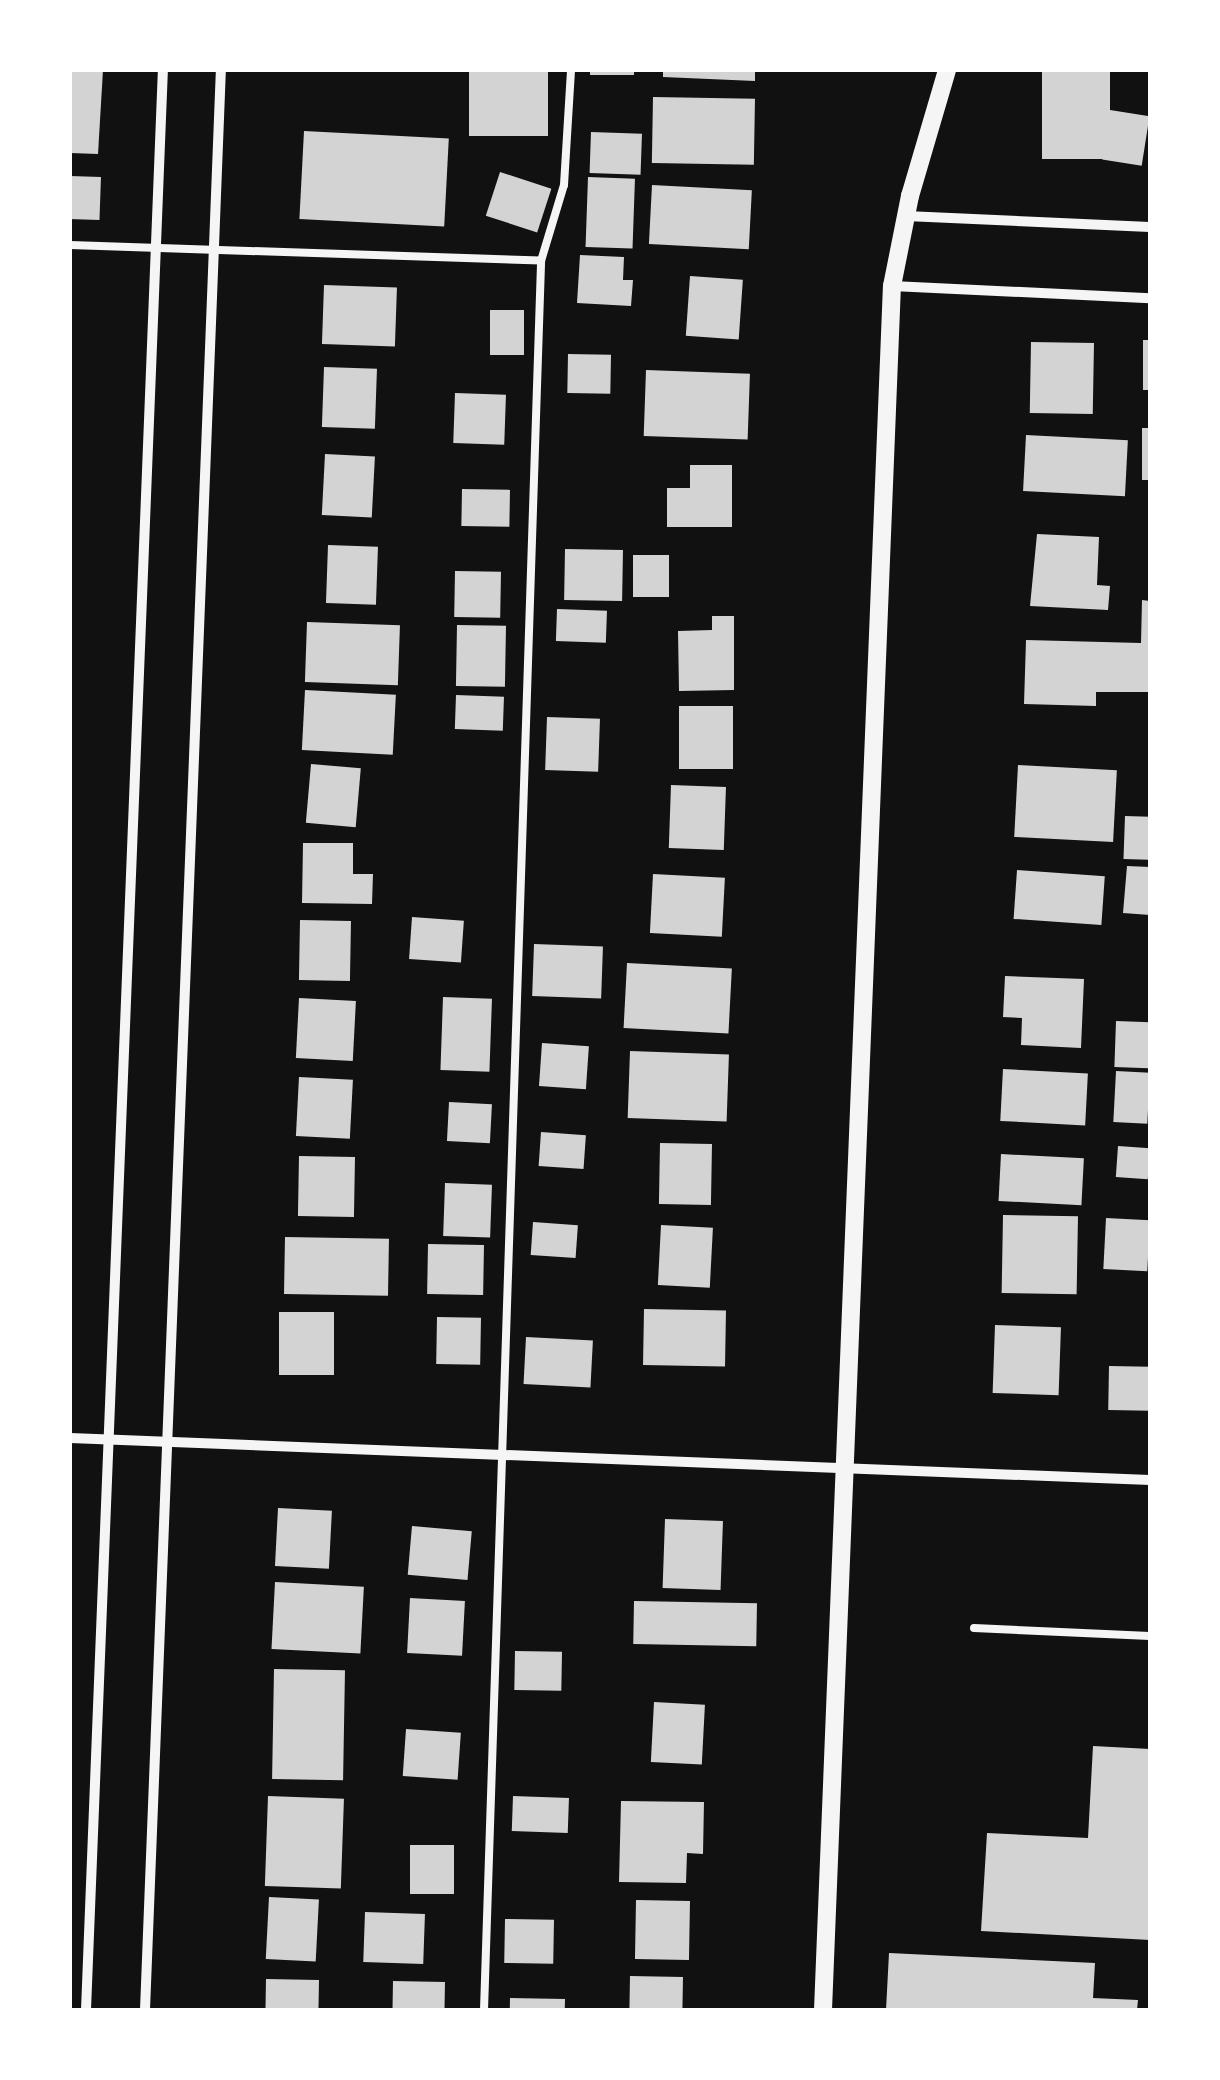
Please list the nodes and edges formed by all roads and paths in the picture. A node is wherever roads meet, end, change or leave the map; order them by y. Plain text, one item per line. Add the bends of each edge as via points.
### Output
1 (164, 70) edge
2 (221, 70) edge
3 (572, 70) edge
4 (947, 70) edge
5 (906, 216) junction
6 (1150, 228) edge
7 (70, 246) edge
8 (158, 249) junction
9 (212, 253) junction
10 (541, 260) junction
11 (892, 286) junction
12 (1150, 298) edge
13 (70, 1438) edge
14 (109, 1440) junction
15 (166, 1442) junction
16 (502, 1455) junction
17 (846, 1468) junction
18 (1150, 1480) edge
19 (974, 1628) dead end
20 (1150, 1636) edge
21 (86, 2010) edge
22 (145, 2010) edge
23 (484, 2010) edge
24 (823, 2010) edge

1 - 8 street
2 - 9 street
3 - 10 lane via 564,185
4 - 5 street
5 - 6 street
5 - 11 street
7 - 8 lane
8 - 9 lane
8 - 14 street
9 - 10 lane
9 - 15 street
10 - 16 lane
11 - 12 street
11 - 17 street
13 - 14 street
14 - 15 street
14 - 21 street
15 - 16 street
15 - 22 street
16 - 17 street
16 - 23 lane
17 - 18 street
17 - 24 street
19 - 20 lane

